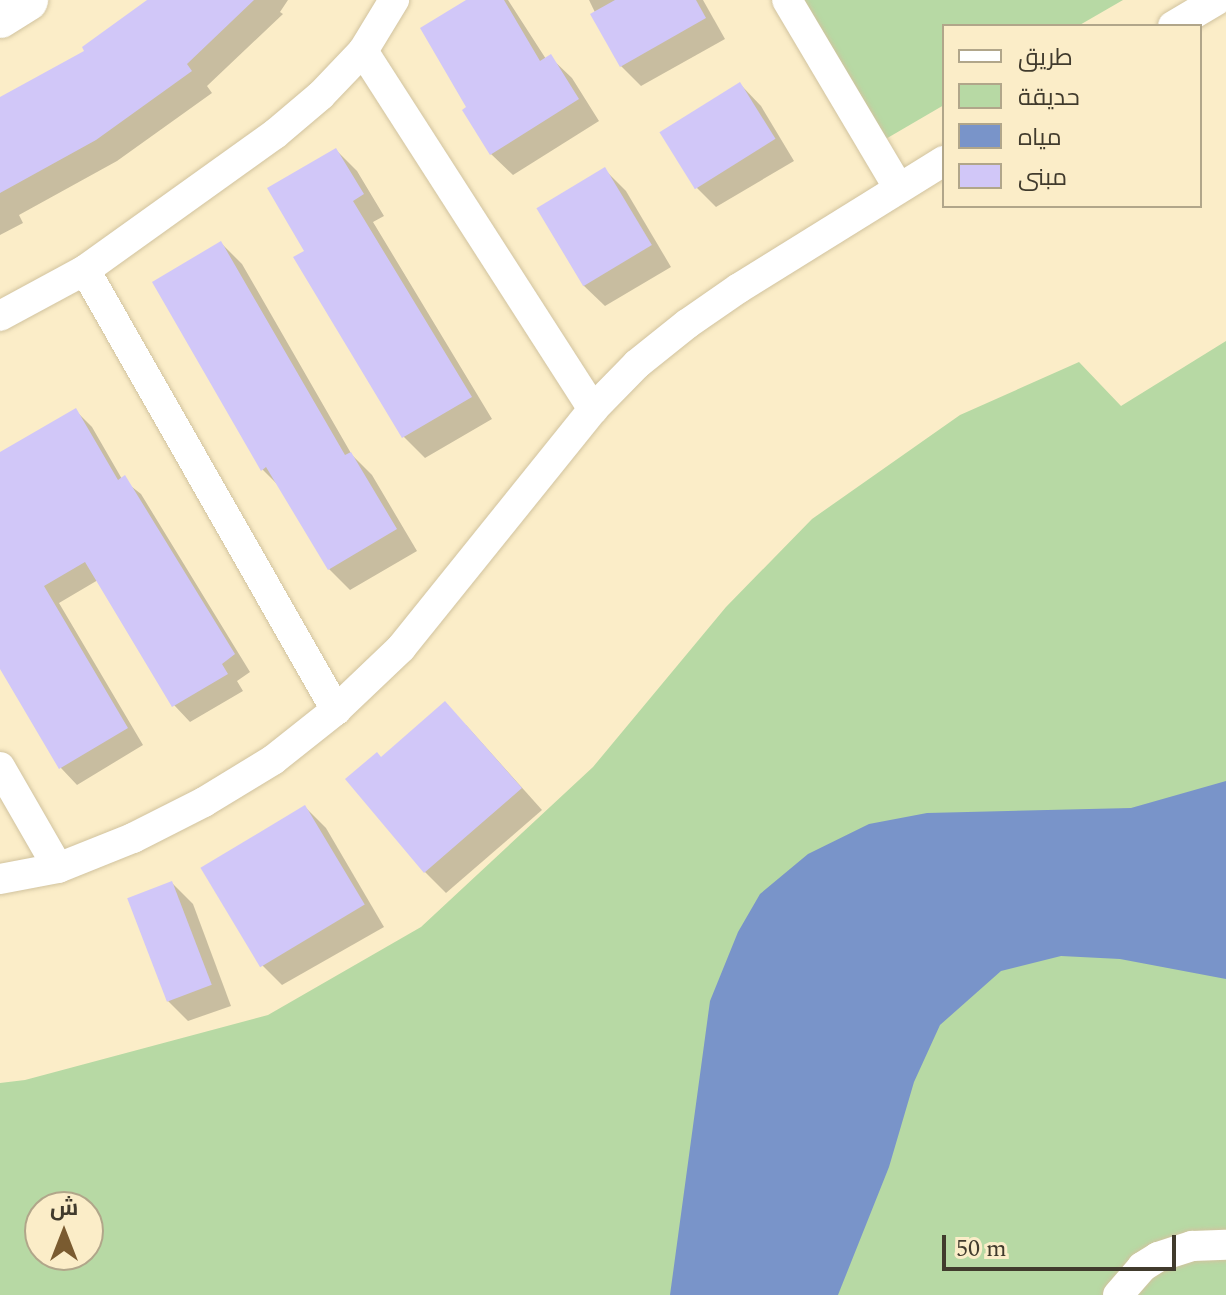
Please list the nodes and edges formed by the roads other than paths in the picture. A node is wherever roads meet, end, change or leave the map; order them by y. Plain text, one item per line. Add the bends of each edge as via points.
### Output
1 (27, 0) edge
2 (394, 0) edge
3 (787, 0) edge
4 (1217, 0) edge
5 (0, 17) edge
6 (1176, 24) edge
7 (363, 51) junction
8 (942, 162) edge
9 (898, 187) junction
10 (85, 270) junction
11 (0, 316) edge
12 (593, 409) junction
13 (336, 710) junction
14 (0, 767) edge
15 (58, 868) junction
16 (0, 879) edge
17 (1226, 1245) edge
18 (1118, 1295) edge

1 - 5 street
2 - 7 street
3 - 9 street
4 - 6 street
7 - 10 street via 275,134
7 - 12 street
8 - 9 street
9 - 12 street via 687,324
10 - 11 street
10 - 13 street
12 - 13 street via 411,637
13 - 15 street via 273,760 204,802
14 - 15 street
15 - 16 street
17 - 18 street via 1192,1246 1158,1257

